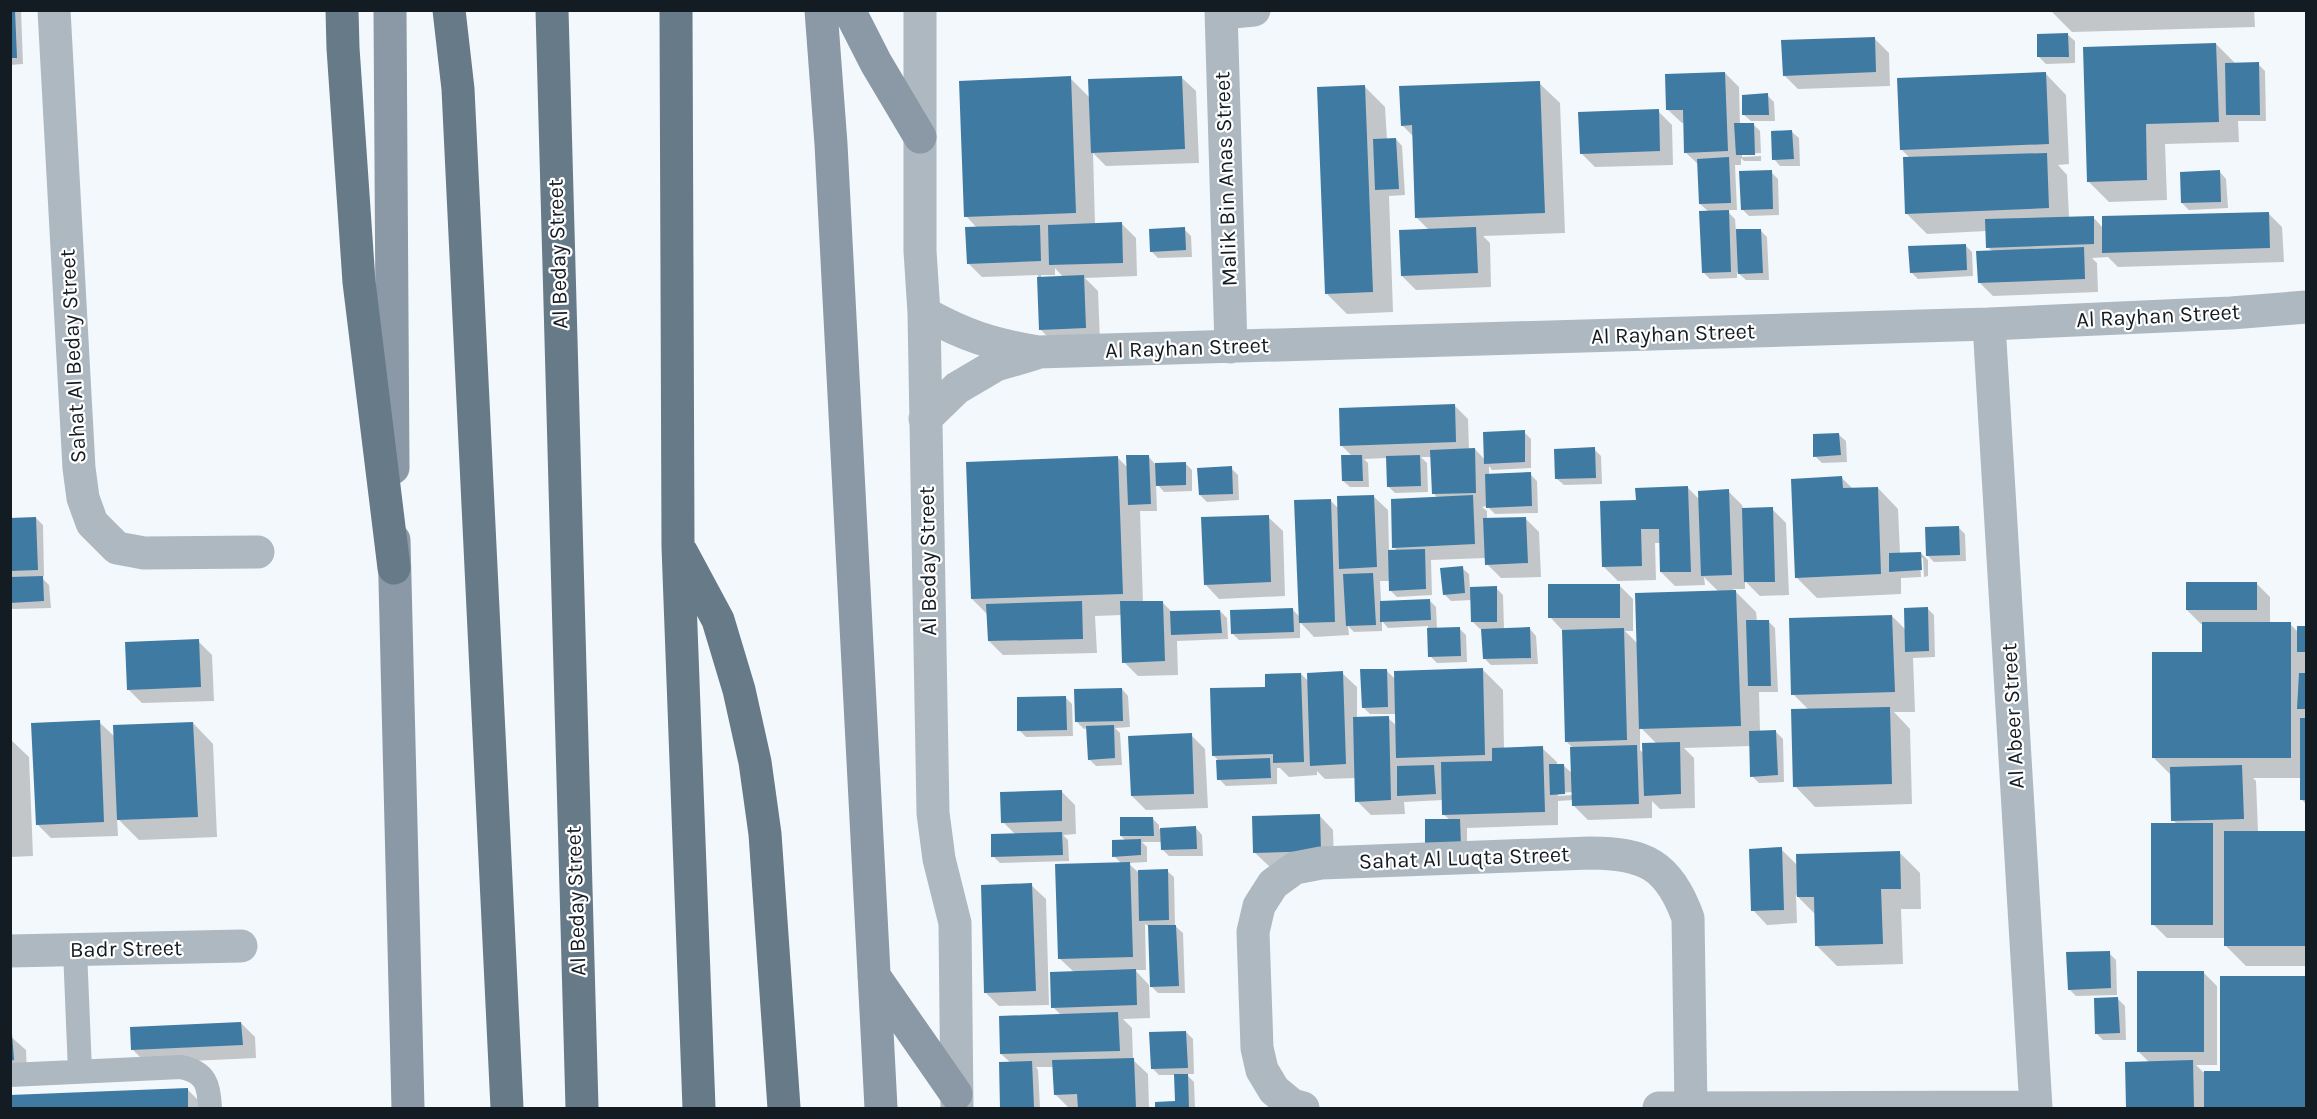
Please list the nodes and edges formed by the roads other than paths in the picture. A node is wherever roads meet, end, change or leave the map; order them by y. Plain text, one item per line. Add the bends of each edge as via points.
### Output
1 (54, 10) edge
2 (342, 10) edge
3 (390, 10) edge
4 (449, 10) edge
5 (552, 10) edge
6 (676, 10) edge
7 (821, 10) edge
8 (849, 10) edge
9 (920, 10) edge
10 (1254, 10) edge
11 (1221, 12) edge
12 (920, 137) junction
13 (2307, 307) edge
14 (924, 313) junction
15 (1989, 324) junction
16 (1231, 347) junction
17 (1038, 352) junction
18 (925, 419) junction
19 (678, 547) junction
20 (258, 552) dead end
21 (394, 568) junction
22 (241, 946) dead end
23 (75, 950) junction
24 (10, 951) edge
25 (874, 976) junction
26 (80, 1071) junction
27 (10, 1075) edge
28 (957, 1101) edge
29 (210, 1108) edge
30 (408, 1108) edge
31 (507, 1108) edge
32 (582, 1108) edge
33 (699, 1108) edge
34 (784, 1108) edge
35 (881, 1108) edge
36 (1303, 1108) edge
37 (1659, 1108) edge
38 (1691, 1108) edge
39 (2036, 1108) edge

1 - 20 street, Sahat Al Beday Street via 79,468 83,498 92,523 117,548 144,553
2 - 21 highway via 359,282
3 - 21 main road
4 - 31 highway via 458,89
5 - 32 highway, Al Beday Street
6 - 19 highway
7 - 25 main road
8 - 12 main road
9 - 12 street, Al Beday Street
10 - 11 street
11 - 16 street, Malik Bin Anas Street
12 - 14 street, Al Beday Street
13 - 15 street, Al Rayhan Street
14 - 17 street, Al Rayhan Street via 959,333
14 - 18 street, Al Beday Street
15 - 16 street, Al Rayhan Street
15 - 39 street, Al Abeer Street
16 - 17 street, Al Rayhan Street
17 - 18 street, Al Rayhan Street via 996,365 957,387
18 - 28 street, Al Beday Street via 933,813 939,860 955,923
19 - 33 highway
19 - 34 highway via 718,620 740,690 755,762 765,834
21 - 30 main road
22 - 23 street, Badr Street
23 - 24 street, Badr Street
23 - 26 lane
25 - 28 main road
25 - 35 main road
26 - 27 lane
26 - 29 lane via 192,1069 207,1085
36 - 38 street, Sahat Al Luqta Street via 1274,1090 1262,1070 1257,1048 1253,932 1258,906 1273,884 1295,868 1322,863 1590,853 1641,859 1664,873 1680,893 1688,918
37 - 38 street
38 - 39 street

